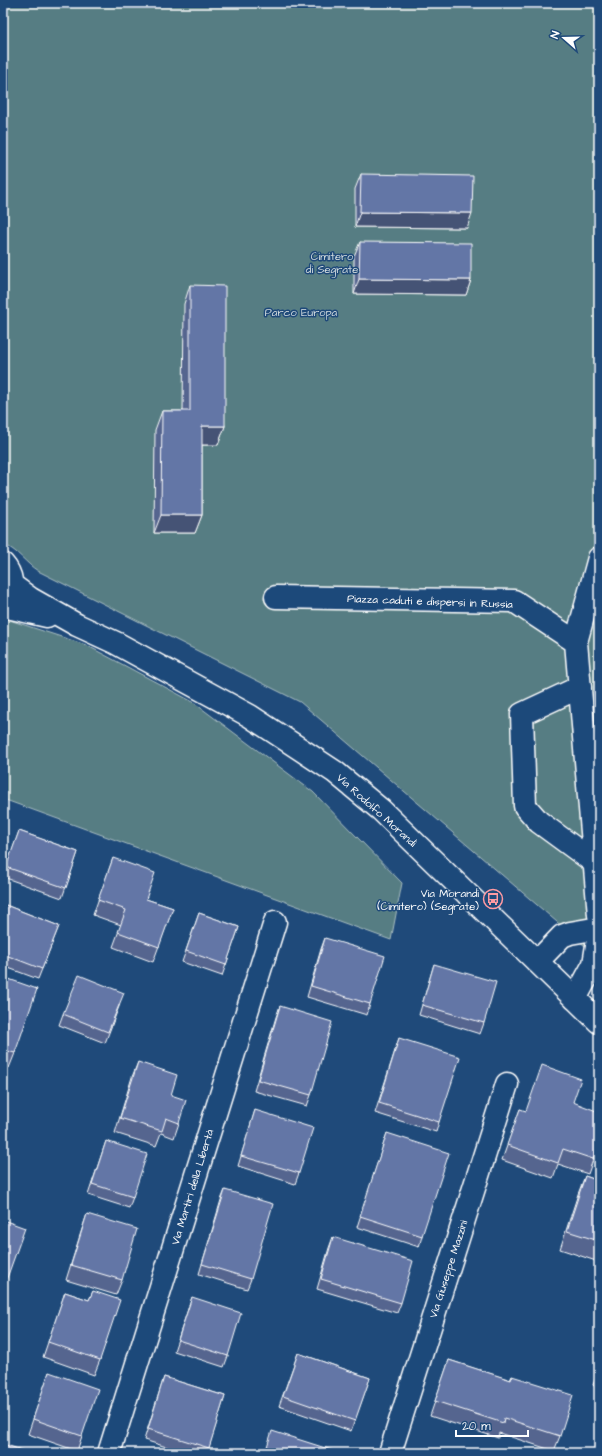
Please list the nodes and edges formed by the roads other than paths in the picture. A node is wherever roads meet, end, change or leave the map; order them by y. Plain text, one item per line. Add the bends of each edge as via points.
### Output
1 (599, 558) edge
2 (3, 564) edge
3 (276, 597) dead end
4 (6, 599) edge
5 (576, 642) junction
6 (580, 687) junction
7 (595, 863) junction
8 (599, 915) edge
9 (275, 922) dead end
10 (599, 928) edge
11 (599, 933) edge
12 (537, 962) junction
13 (575, 998) junction
14 (599, 1022) edge
15 (507, 1084) dead end
16 (109, 1453) edge
17 (390, 1453) edge

1 - 5 street
2 - 4 street, Via Rodolfo Morandi via 10,573
3 - 5 street, Piazza caduti e dispersi in Russia via 514,601
4 - 12 street, Via Rodolfo Morandi via 31,599 116,643 250,716 335,772 381,810
5 - 6 street
6 - 7 street
6 - 7 street via 522,714 525,806 539,822
7 - 8 street
9 - 16 street, Via Martiri della Libertà
10 - 12 street via 570,932 562,936
11 - 13 street via 594,964
12 - 13 street, Via Rodolfo Morandi
13 - 14 street, Via Rodolfo Morandi
15 - 17 street, Via Giuseppe Mazzini

